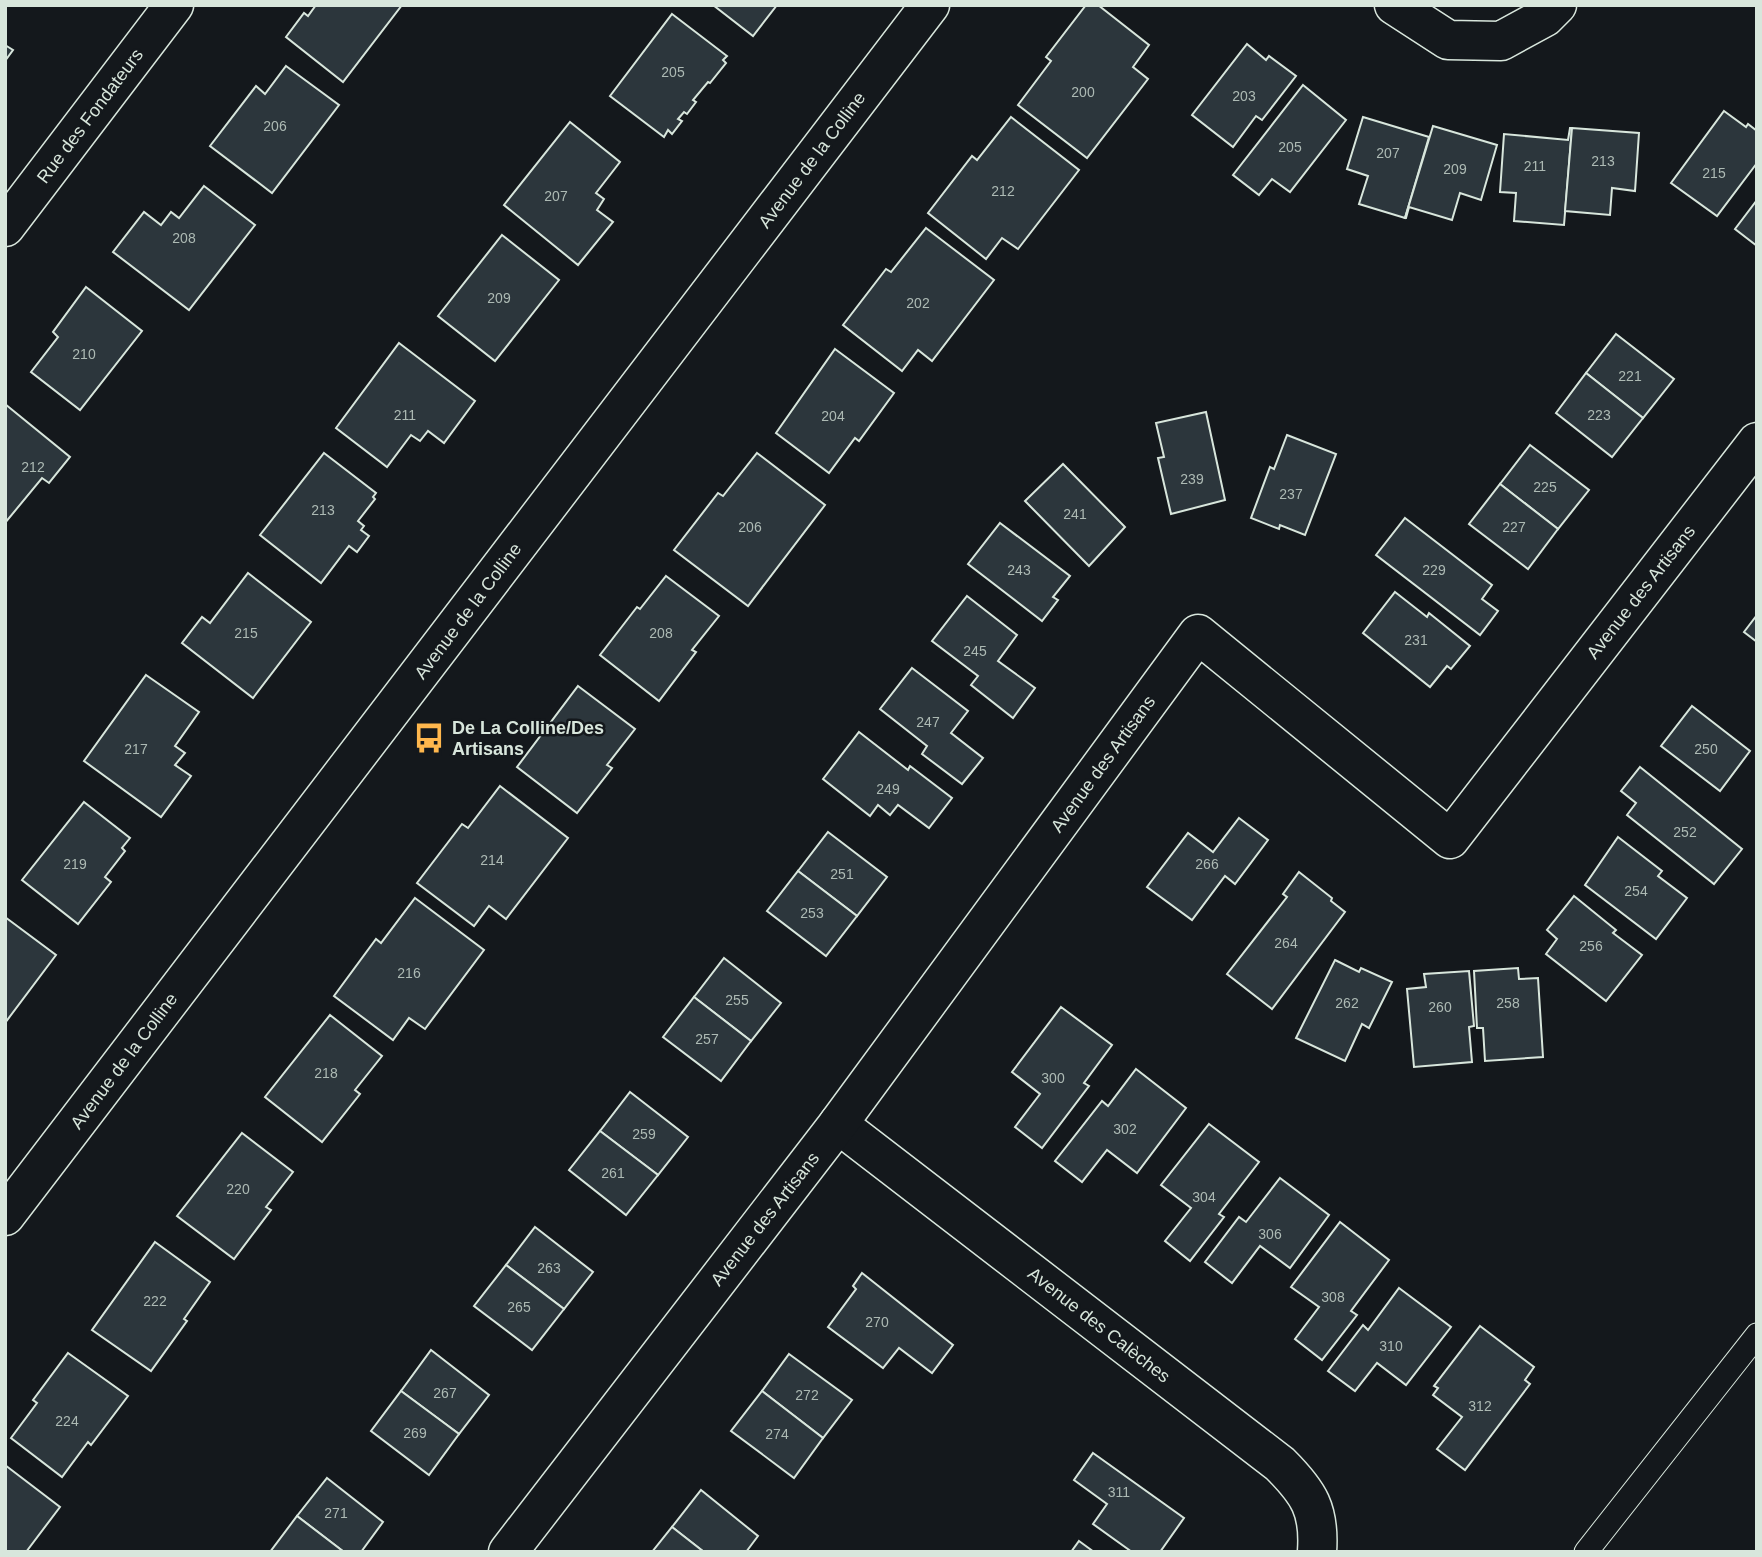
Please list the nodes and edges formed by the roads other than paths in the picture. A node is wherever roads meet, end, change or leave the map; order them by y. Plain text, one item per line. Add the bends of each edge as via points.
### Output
1 (174, 5) edge
2 (930, 5) edge
3 (1394, 5) edge
4 (1557, 5) edge
5 (5, 227) edge
6 (1757, 442) edge
7 (838, 1124) junction
8 (5, 1216) edge
9 (1757, 1335) edge
10 (508, 1552) edge
11 (1317, 1552) edge
12 (1586, 1552) edge

1 - 5 street, Rue des Fondateurs
2 - 8 street, Avenue de la Colline
3 - 4 street via 1448,40 1501,41 1545,17
6 - 7 street, Avenue des Artisans via 1450,839 1198,634
7 - 10 street, Avenue des Artisans
7 - 11 street, Avenue des Calèches via 1280,1464 1313,1505
9 - 12 lane

